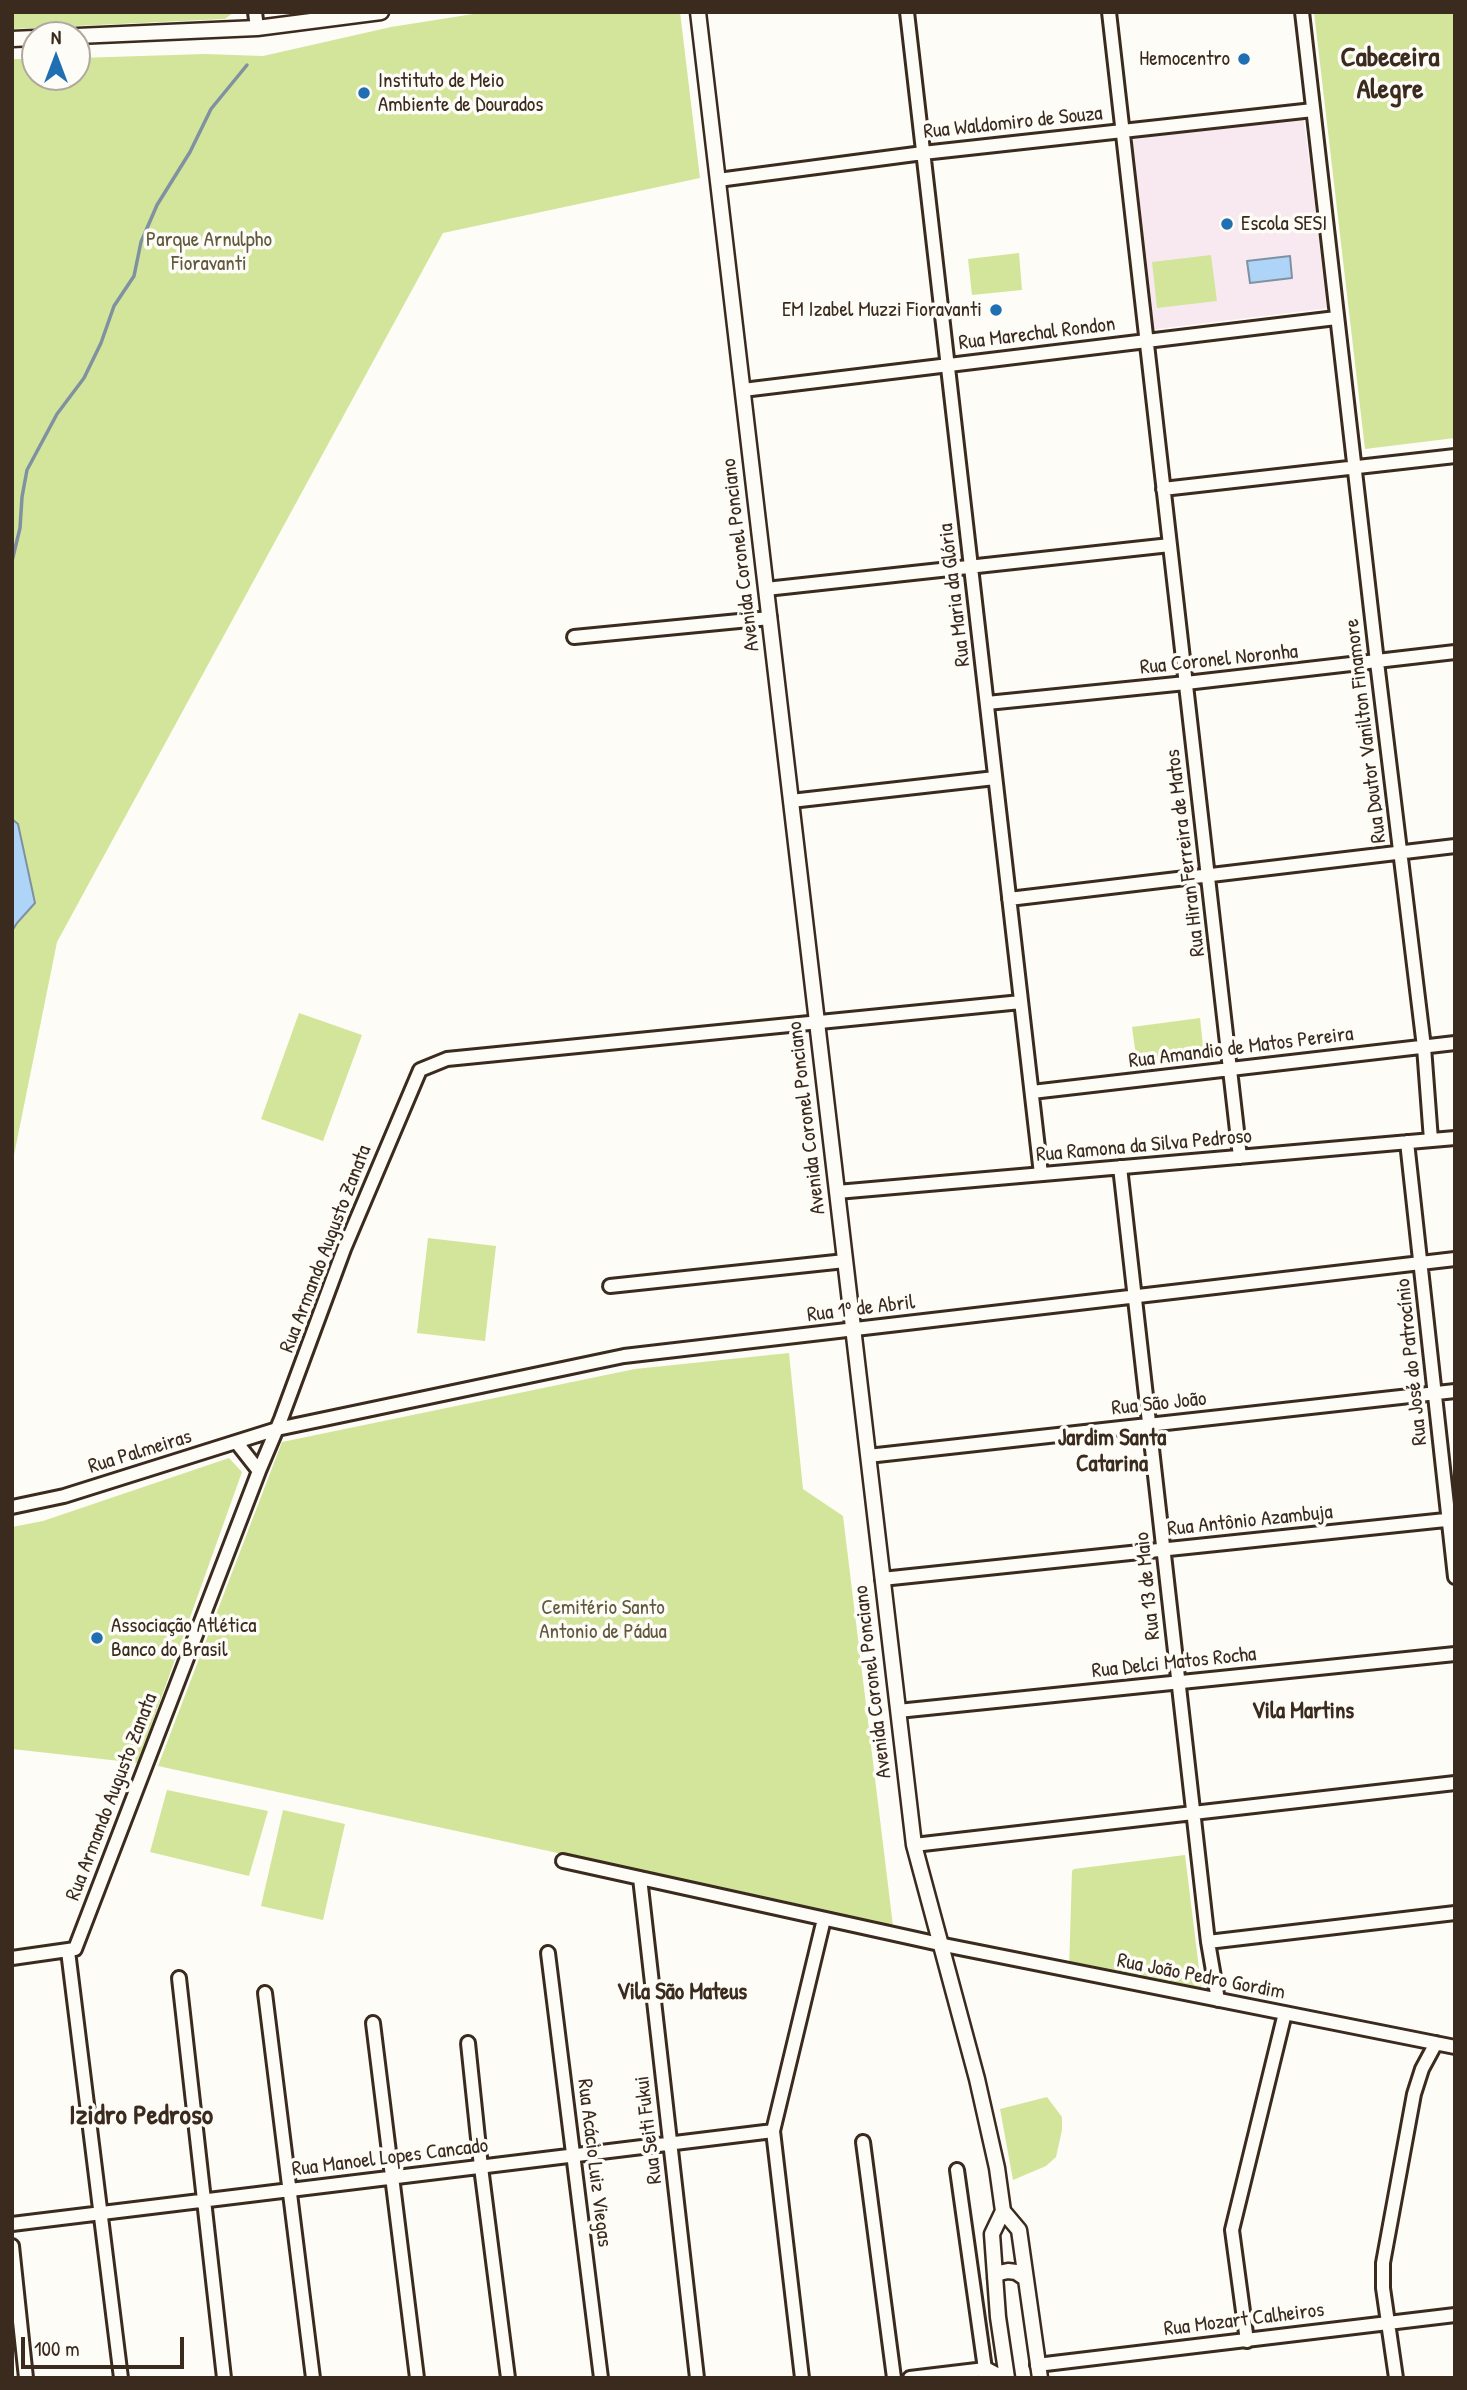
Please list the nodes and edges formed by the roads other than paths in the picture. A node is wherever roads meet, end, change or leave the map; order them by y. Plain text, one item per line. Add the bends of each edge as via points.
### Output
1 (255, 12) edge
2 (381, 12) edge
3 (698, 12) edge
4 (907, 12) edge
5 (1109, 12) edge
6 (1302, 12) edge
7 (257, 28) junction
8 (91, 35) edge
9 (1313, 110) junction
10 (1122, 131) junction
11 (923, 152) junction
12 (718, 180) junction
13 (1336, 318) junction
14 (1146, 340) junction
15 (947, 364) junction
16 (743, 390) junction
17 (1455, 456) edge
18 (1354, 467) junction
19 (1163, 489) junction
20 (1170, 545) junction
21 (971, 566) junction
22 (766, 589) junction
23 (770, 618) junction
24 (575, 637) dead end
25 (1455, 652) edge
26 (1377, 662) junction
27 (1186, 683) junction
28 (987, 703) junction
29 (995, 778) junction
30 (791, 801) junction
31 (1455, 846) edge
32 (1399, 853) junction
33 (1208, 876) junction
34 (1009, 899) junction
35 (1021, 1002) junction
36 (817, 1020) junction
37 (1455, 1043) edge
38 (1424, 1047) junction
39 (1230, 1069) junction
40 (1032, 1092) junction
41 (1455, 1138) edge
42 (1431, 1140) junction
43 (1407, 1142) junction
44 (1240, 1157) junction
45 (1120, 1167) junction
46 (1041, 1174) junction
47 (837, 1192) junction
48 (1455, 1259) edge
49 (845, 1261) junction
50 (1420, 1263) junction
51 (610, 1286) dead end
52 (1135, 1297) junction
53 (853, 1329) junction
54 (1455, 1391) edge
55 (1435, 1393) junction
56 (1150, 1425) junction
57 (277, 1429) junction
58 (237, 1443) junction
59 (868, 1456) junction
60 (258, 1471) junction
61 (12, 1507) edge
62 (1452, 1520) edge
63 (1164, 1550) junction
64 (1455, 1577) edge
65 (882, 1579) junction
66 (1455, 1654) edge
67 (1179, 1682) junction
68 (898, 1711) junction
69 (1455, 1783) edge
70 (1194, 1813) junction
71 (914, 1845) junction
72 (563, 1861) dead end
73 (640, 1878) junction
74 (1455, 1913) edge
75 (824, 1919) junction
76 (1208, 1942) junction
77 (939, 1944) junction
78 (68, 1951) junction
79 (548, 1953) dead end
80 (12, 1958) edge
81 (179, 1978) dead end
82 (265, 1993) dead end
83 (1218, 2000) junction
84 (1286, 2013) junction
85 (373, 2023) dead end
86 (468, 2043) dead end
87 (1436, 2043) junction
88 (1455, 2044) edge
89 (774, 2125) junction
90 (863, 2141) dead end
91 (670, 2144) junction
92 (573, 2155) junction
93 (481, 2166) junction
94 (957, 2170) dead end
95 (392, 2177) junction
96 (290, 2190) junction
97 (204, 2200) junction
98 (1003, 2211) junction
99 (101, 2215) junction
100 (12, 2224) edge
101 (12, 2246) edge
102 (995, 2277) junction
103 (1025, 2277) junction
104 (1455, 2315) edge
105 (1388, 2323) junction
106 (1247, 2341) junction
107 (1003, 2354) junction
108 (987, 2372) edge
109 (1039, 2372) edge
110 (26, 2378) edge
111 (121, 2378) edge
112 (224, 2378) edge
113 (313, 2378) edge
114 (416, 2378) edge
115 (508, 2378) edge
116 (601, 2378) edge
117 (698, 2378) edge
118 (802, 2378) edge
119 (894, 2378) edge
120 (910, 2378) edge
121 (1005, 2378) edge
122 (1396, 2378) edge

1 - 7 street
2 - 7 main road
3 - 12 main road, Avenida Coronel Ponciano
4 - 11 street, Rua Maria da Glória
5 - 10 street, Rua Hiran Ferreira de Matos
6 - 9 street, Rua Doutor Vanilton Finamore
7 - 8 main road
9 - 10 street, Rua Waldomiro de Souza
9 - 13 street, Rua Doutor Vanilton Finamore
10 - 11 street, Rua Waldomiro de Souza
10 - 14 street, Rua Hiran Ferreira de Matos
11 - 12 street, Rua Waldomiro de Souza
11 - 15 street, Rua Maria da Glória
12 - 16 main road, Avenida Coronel Ponciano
13 - 14 street, Rua Marechal Rondon
13 - 18 street, Rua Doutor Vanilton Finamore
14 - 15 street, Rua Marechal Rondon
14 - 19 street, Rua Hiran Ferreira de Matos
15 - 16 street, Rua Marechal Rondon
15 - 21 street, Rua Maria da Glória
16 - 22 main road, Avenida Coronel Ponciano
17 - 18 street
18 - 19 street
18 - 26 street, Rua Doutor Vanilton Finamore
19 - 20 street, Rua Hiran Ferreira de Matos
20 - 21 street
20 - 27 street, Rua Hiran Ferreira de Matos
21 - 22 street
21 - 28 street, Rua Maria da Glória
22 - 23 main road, Avenida Coronel Ponciano
23 - 24 street
23 - 30 main road, Avenida Coronel Ponciano
25 - 26 street, Rua Coronel Noronha
26 - 27 street, Rua Coronel Noronha
26 - 32 street, Rua Doutor Vanilton Finamore
27 - 28 street, Rua Coronel Noronha
27 - 33 street, Rua Hiran Ferreira de Matos
28 - 29 street, Rua Maria da Glória
29 - 30 street
29 - 34 street, Rua Maria da Glória
30 - 36 main road, Avenida Coronel Ponciano
31 - 32 street
32 - 33 street
32 - 38 street, Rua Doutor Vanilton Finamore
33 - 34 street
33 - 39 street, Rua Hiran Ferreira de Matos
34 - 35 street, Rua Maria da Glória
35 - 36 street, Rua Armando Augusto Zanata
35 - 40 street, Rua Maria da Glória
36 - 47 main road, Avenida Coronel Ponciano
36 - 57 street, Rua Armando Augusto Zanata via 447,1059 420,1070 350,1236
37 - 38 street, Rua Amandio de Matos Pereira
38 - 39 street, Rua Amandio de Matos Pereira
38 - 42 street, Rua Doutor Vanilton Finamore
39 - 40 street, Rua Amandio de Matos Pereira
39 - 44 street, Rua Hiran Ferreira de Matos
40 - 46 street, Rua Maria da Glória
41 - 42 street, Rua Ramona da Silva Pedroso
42 - 43 street, Rua Ramona da Silva Pedroso
43 - 44 street, Rua Ramona da Silva Pedroso
43 - 50 street, Rua José do Patrocínio
44 - 45 street, Rua Ramona da Silva Pedroso
45 - 46 street, Rua Ramona da Silva Pedroso
45 - 52 street, Rua 13 de Maio
46 - 47 street, Rua Ramona da Silva Pedroso
47 - 49 main road, Avenida Coronel Ponciano
48 - 50 street, Rua 1º de Abril
49 - 51 street
49 - 53 main road, Avenida Coronel Ponciano
50 - 52 street, Rua 1º de Abril
50 - 55 street, Rua José do Patrocínio
52 - 53 street, Rua 1º de Abril
52 - 56 street, Rua 13 de Maio
53 - 57 street, Rua 1º de Abril via 624,1356
53 - 59 main road, Avenida Coronel Ponciano
54 - 55 street, Rua São João
55 - 56 street, Rua São João
55 - 62 street, Rua José do Patrocínio
56 - 59 street, Rua São João
56 - 63 street, Rua 13 de Maio
57 - 58 street, Rua Palmeiras
57 - 60 street, Rua Armando Augusto Zanata
58 - 60 street
58 - 61 street, Rua Palmeiras via 64,1496
59 - 65 main road, Avenida Coronel Ponciano
60 - 78 street, Rua Armando Augusto Zanata via 75,1949
62 - 63 street, Rua Antônio Azambuja
62 - 64 street, Rua José do Patrocínio
63 - 65 street, Rua Antônio Azambuja
63 - 67 street, Rua 13 de Maio
65 - 68 main road, Avenida Coronel Ponciano
66 - 67 street, Rua Delci Matos Rocha
67 - 68 street, Rua Delci Matos Rocha
67 - 70 street, Rua 13 de Maio
68 - 71 main road, Avenida Coronel Ponciano
69 - 70 street
70 - 71 street
70 - 76 street, Rua 13 de Maio
71 - 77 main road, Avenida Coronel Ponciano
72 - 73 street, Rua João Pedro Gordim
73 - 75 street, Rua João Pedro Gordim
73 - 91 street, Rua Seiti Fukui
74 - 76 street
75 - 77 street, Rua João Pedro Gordim
75 - 89 street
76 - 83 street, Rua 13 de Maio
77 - 83 street, Rua João Pedro Gordim
77 - 98 main road, Avenida Coronel Ponciano via 977,2079
78 - 80 street
78 - 99 street
79 - 92 street, Rua Acácio Luiz Viegas
81 - 97 street
82 - 96 street
83 - 84 street, Rua João Pedro Gordim
84 - 87 street, Rua João Pedro Gordim
84 - 106 street via 1232,2230
85 - 95 street
86 - 93 street
87 - 88 street, Rua João Pedro Gordim
87 - 105 street via 1414,2094 1383,2263
89 - 91 street, Rua Manoel Lopes Cancado
89 - 118 street
90 - 119 street
91 - 92 street, Rua Manoel Lopes Cancado
91 - 117 street, Rua Seiti Fukui
92 - 93 street, Rua Manoel Lopes Cancado
92 - 116 street, Rua Acácio Luiz Viegas
93 - 95 street, Rua Manoel Lopes Cancado
93 - 115 street
94 - 108 street
95 - 96 street, Rua Manoel Lopes Cancado
95 - 114 street
96 - 97 street, Rua Manoel Lopes Cancado
96 - 113 street
97 - 99 street, Rua Manoel Lopes Cancado
97 - 112 street
98 - 102 main road, Avenida Coronel Ponciano via 992,2234
98 - 103 main road, Avenida Coronel Ponciano via 1018,2230
99 - 100 street, Rua Manoel Lopes Cancado
99 - 111 street
101 - 110 street
102 - 103 main road via 1008,2271
102 - 107 main road, Avenida Coronel Ponciano
103 - 109 main road, Avenida Coronel Ponciano
104 - 105 street, Rua Mozart Calheiros
105 - 106 street, Rua Mozart Calheiros
105 - 122 street
106 - 109 street, Rua Mozart Calheiros
107 - 108 main road
107 - 121 main road, Avenida Coronel Ponciano
108 - 120 street
108 - 121 main road

